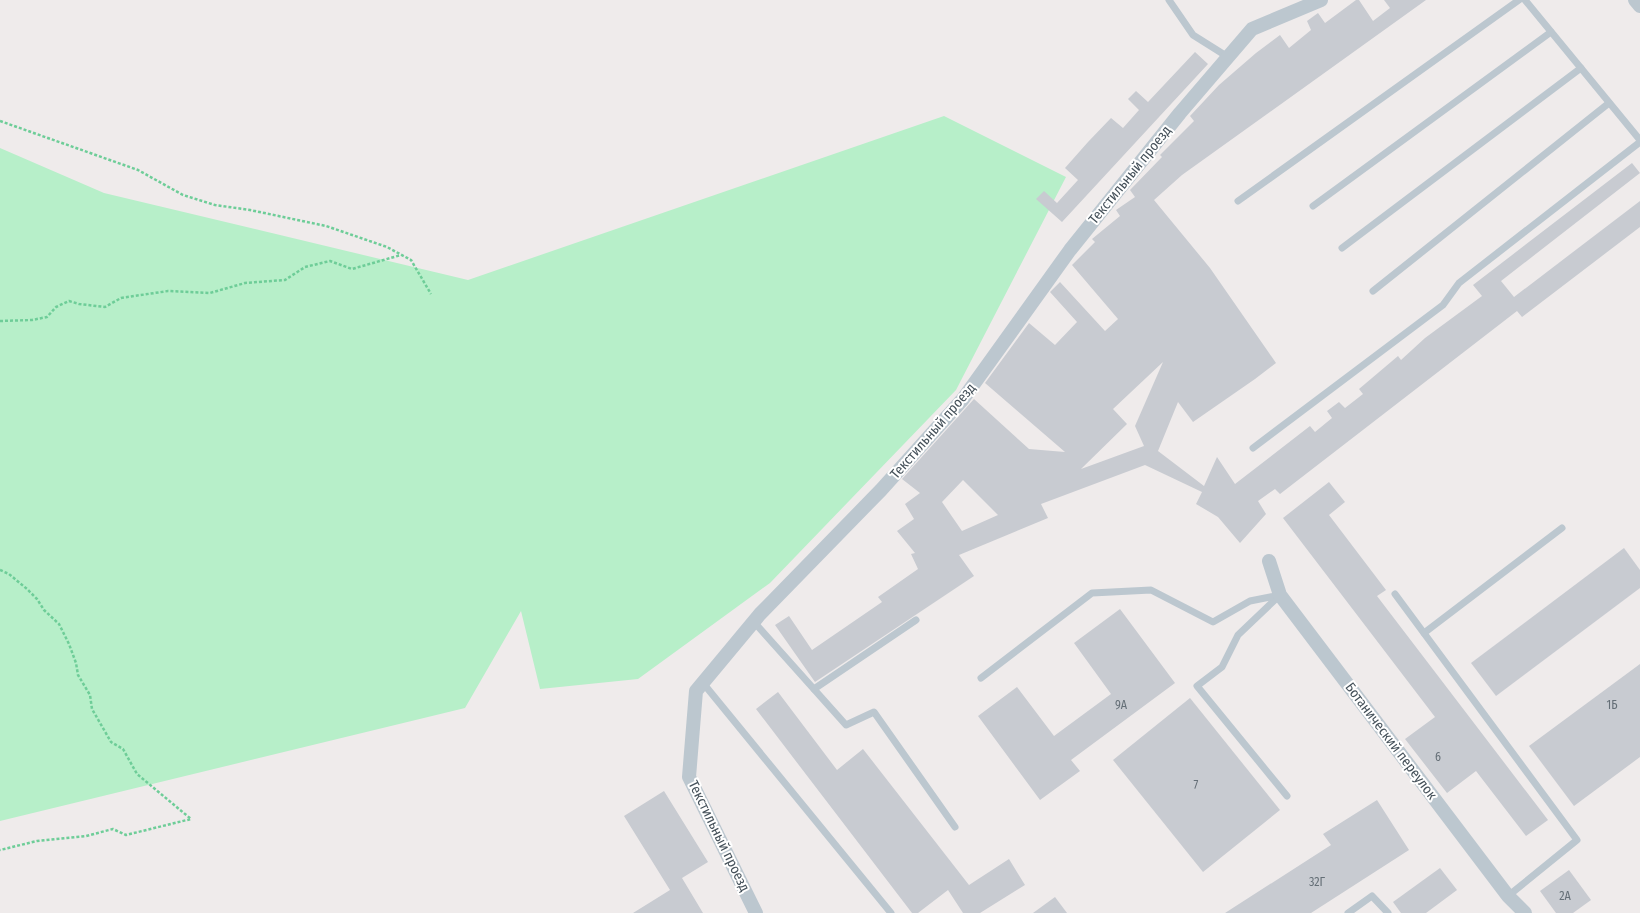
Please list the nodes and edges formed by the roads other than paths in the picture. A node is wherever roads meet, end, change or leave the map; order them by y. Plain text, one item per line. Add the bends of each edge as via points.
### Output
1 (1169, 0) edge
2 (1321, 0) edge
3 (1518, 0) edge
4 (1525, 0) edge
5 (1635, 0) edge
6 (1640, 6) edge
7 (1551, 32) junction
8 (1228, 57) junction
9 (1581, 68) junction
10 (1609, 102) junction
11 (1640, 141) edge
12 (1238, 201) dead end
13 (1313, 206) dead end
14 (1342, 248) dead end
15 (1373, 291) dead end
16 (1253, 448) dead end
17 (1562, 528) dead end
18 (1269, 561) dead end
19 (1394, 594) dead end
20 (1280, 595) junction
21 (916, 620) dead end
22 (754, 622) junction
23 (1424, 634) junction
24 (981, 678) dead end
25 (703, 682) junction
26 (814, 689) junction
27 (1287, 796) dead end
28 (955, 827) dead end
29 (1508, 896) junction
30 (756, 913) edge
31 (891, 913) edge
32 (1348, 913) edge
33 (1388, 913) edge
34 (1524, 913) edge

1 - 8 lane via 1193,35
2 - 8 street, Текстильный проезд via 1252,28
3 - 12 lane
4 - 7 lane
5 - 6 street
7 - 9 lane
7 - 13 lane
8 - 22 street, Текстильный проезд via 1070,250 963,399 881,490
9 - 10 lane
9 - 14 lane
10 - 11 lane
10 - 15 lane
11 - 16 lane via 1459,283 1443,305
17 - 23 lane
18 - 20 street, Ботанический переулок
19 - 23 lane
20 - 24 lane via 1250,601 1213,622 1151,590 1092,593
20 - 27 lane via 1238,635 1222,667 1197,686
20 - 29 street, Ботанический переулок
21 - 26 lane
22 - 25 street, Текстильный проезд
22 - 26 lane
23 - 29 lane via 1577,840
25 - 30 street, Текстильный проезд via 696,691 689,777
25 - 31 lane
26 - 28 lane via 846,725 874,712
29 - 34 street, Ботанический переулок
32 - 33 lane via 1372,896

